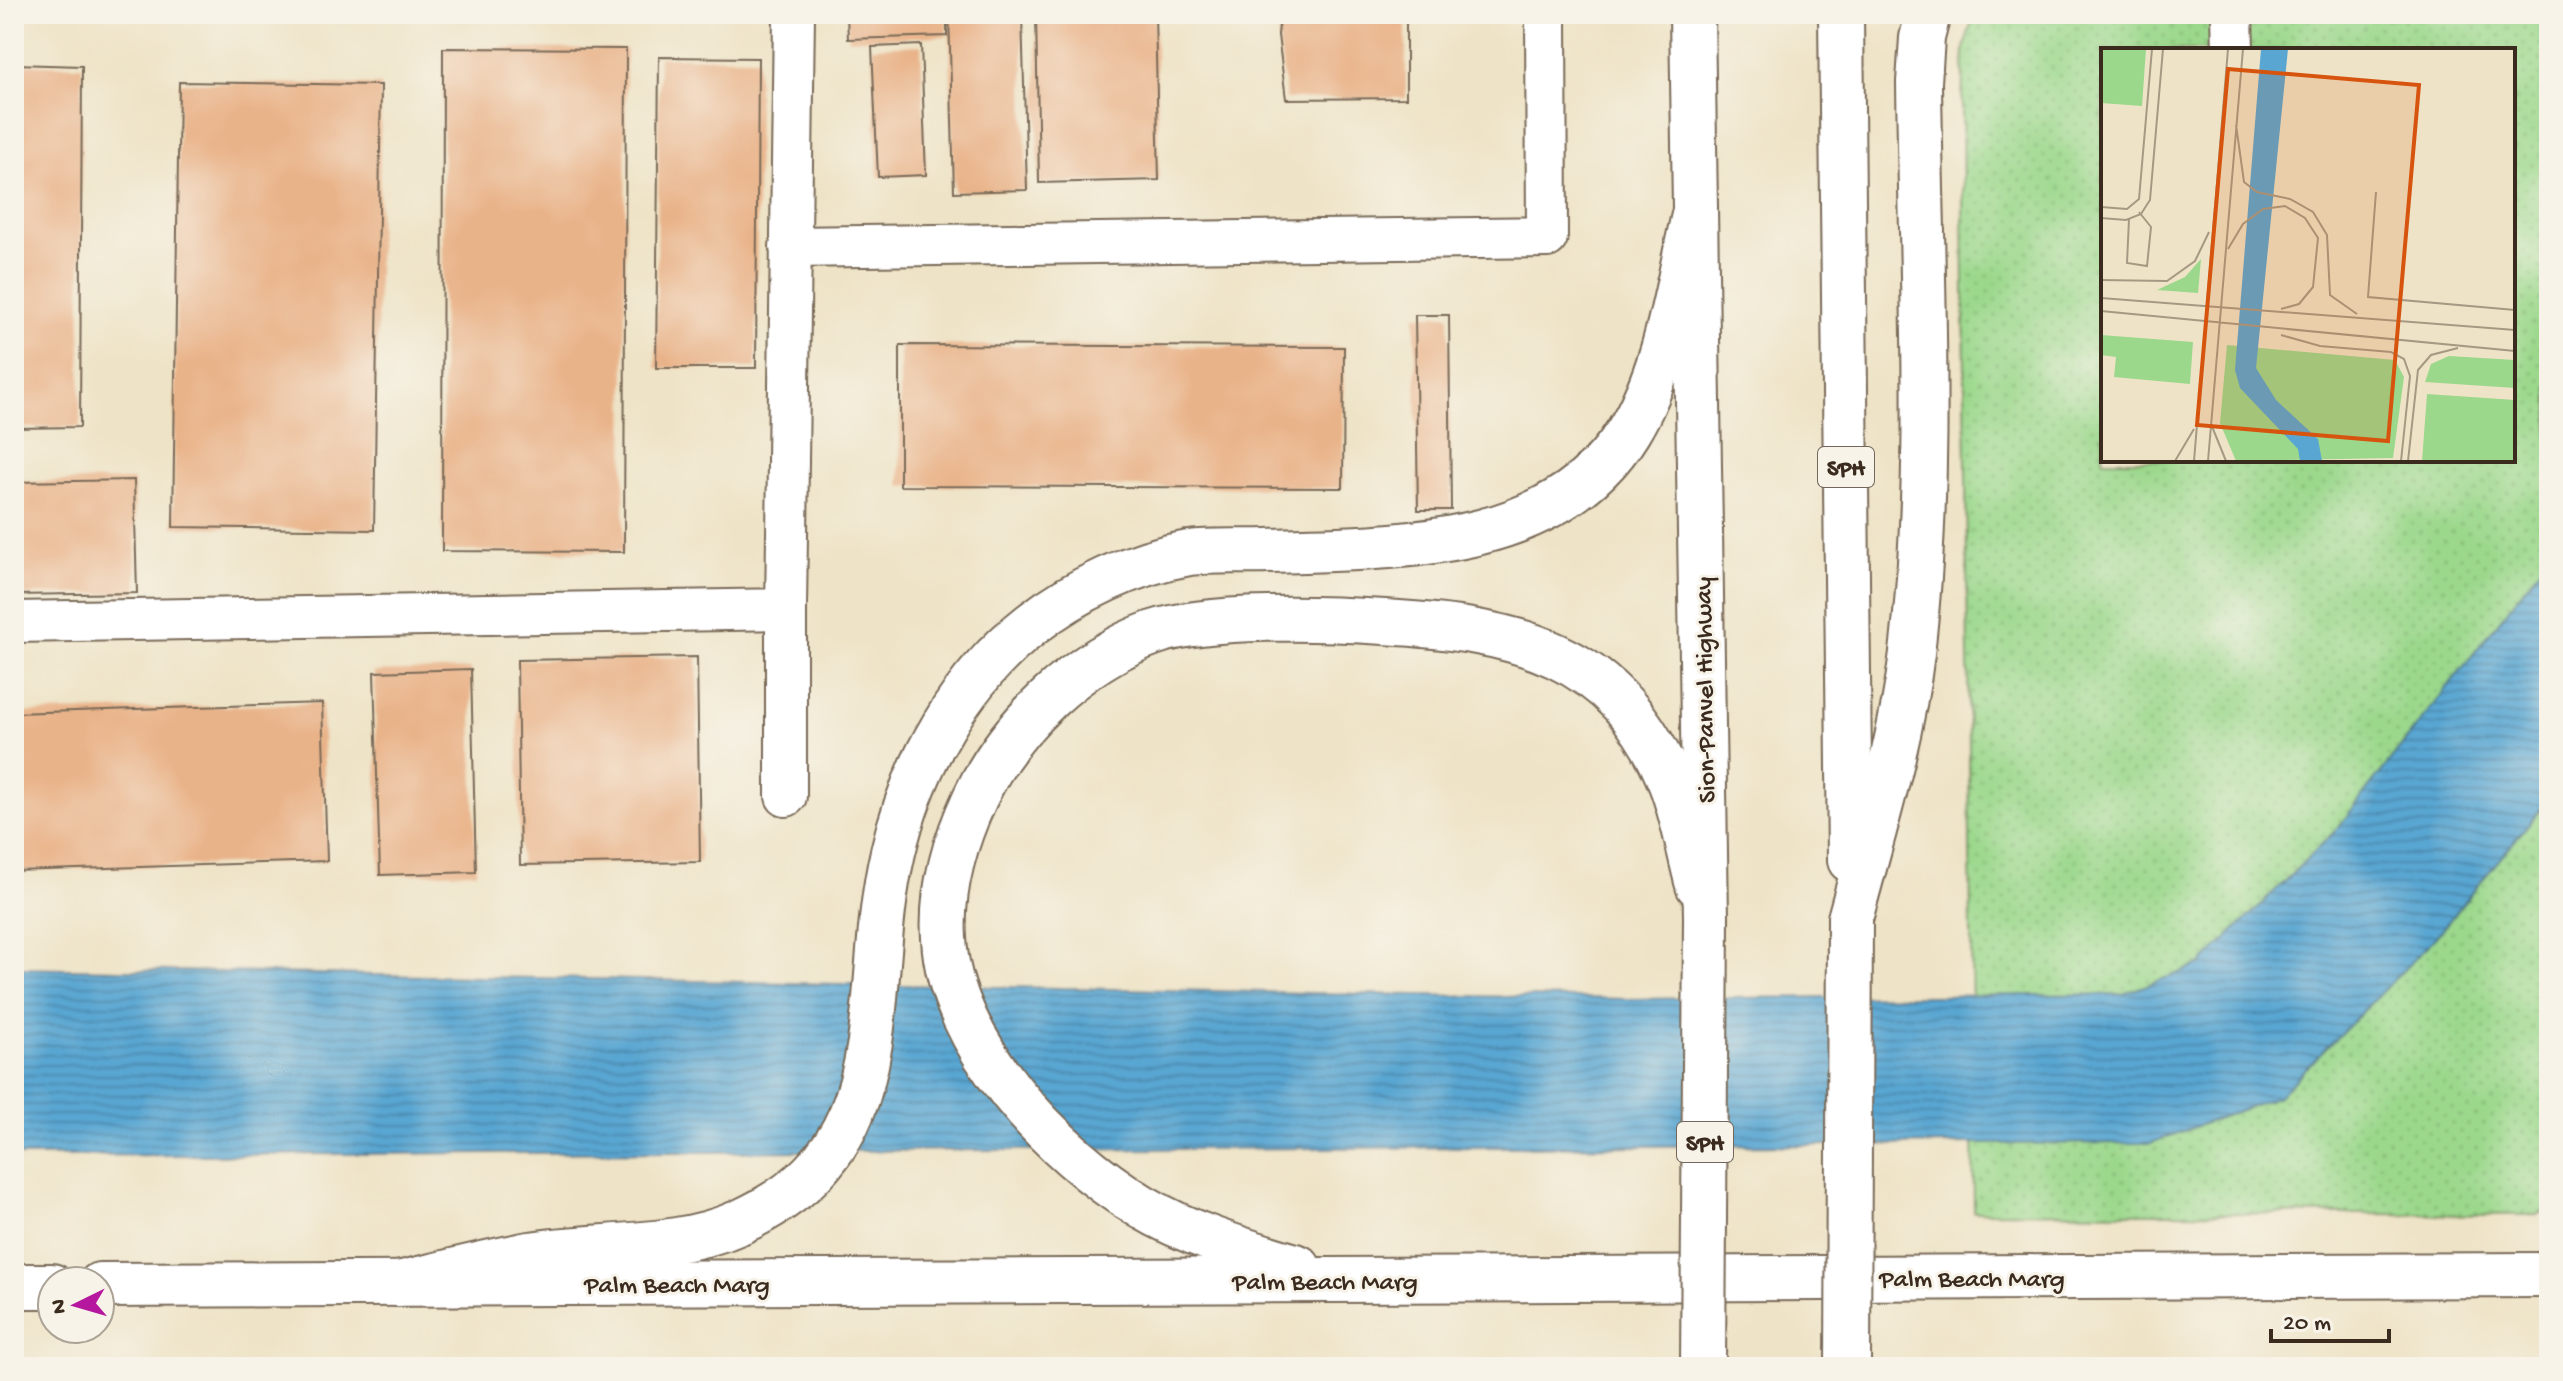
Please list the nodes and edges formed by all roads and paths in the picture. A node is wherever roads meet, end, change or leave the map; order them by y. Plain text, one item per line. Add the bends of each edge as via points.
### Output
1 (794, 14) edge
2 (1546, 14) edge
3 (1692, 14) edge
4 (1841, 14) edge
5 (1928, 14) edge
6 (2232, 14) edge
7 (2233, 48) edge
8 (1695, 211) junction
9 (790, 247) junction
10 (786, 609) junction
11 (14, 622) edge
12 (786, 796) dead end
13 (1706, 918) junction
14 (1850, 919) junction
15 (2549, 1275) edge
16 (1340, 1280) junction
17 (398, 1284) junction
18 (116, 1285) edge
19 (14, 1286) edge
20 (36, 1286) edge
21 (1703, 1367) edge
22 (1848, 1367) edge

1 - 9 street
2 - 9 street via 1547,237
3 - 8 main road, Sion-Panvel Highway / SPH
4 - 14 main road, SPH
5 - 14 main road via 1919,82 1922,546 1891,761
6 - 7 street
8 - 13 main road, Sion-Panvel Highway / SPH
8 - 17 main road via 1657,374 1626,435 1589,477 1551,506 1501,528 1440,540 1362,549 1191,553 1125,569 1032,623 970,683 922,764 893,852 861,1093 839,1141 796,1192 736,1224 669,1240 530,1254
9 - 10 street
10 - 11 street
10 - 12 street
13 - 16 main road via 1671,783 1638,724 1599,682 1559,655 1508,636 1369,621 1216,621 1154,633 1099,662 1015,732 983,781 963,825 947,883 944,938 953,988 978,1042 1015,1096 1057,1142 1142,1207 1223,1244
13 - 21 main road, Sion-Panvel Highway / SPH, bridge
14 - 22 main road, SPH, bridge
15 - 16 main road, Palm Beach Marg
16 - 17 main road, Palm Beach Marg
17 - 18 main road, Palm Beach Marg
19 - 20 main road

